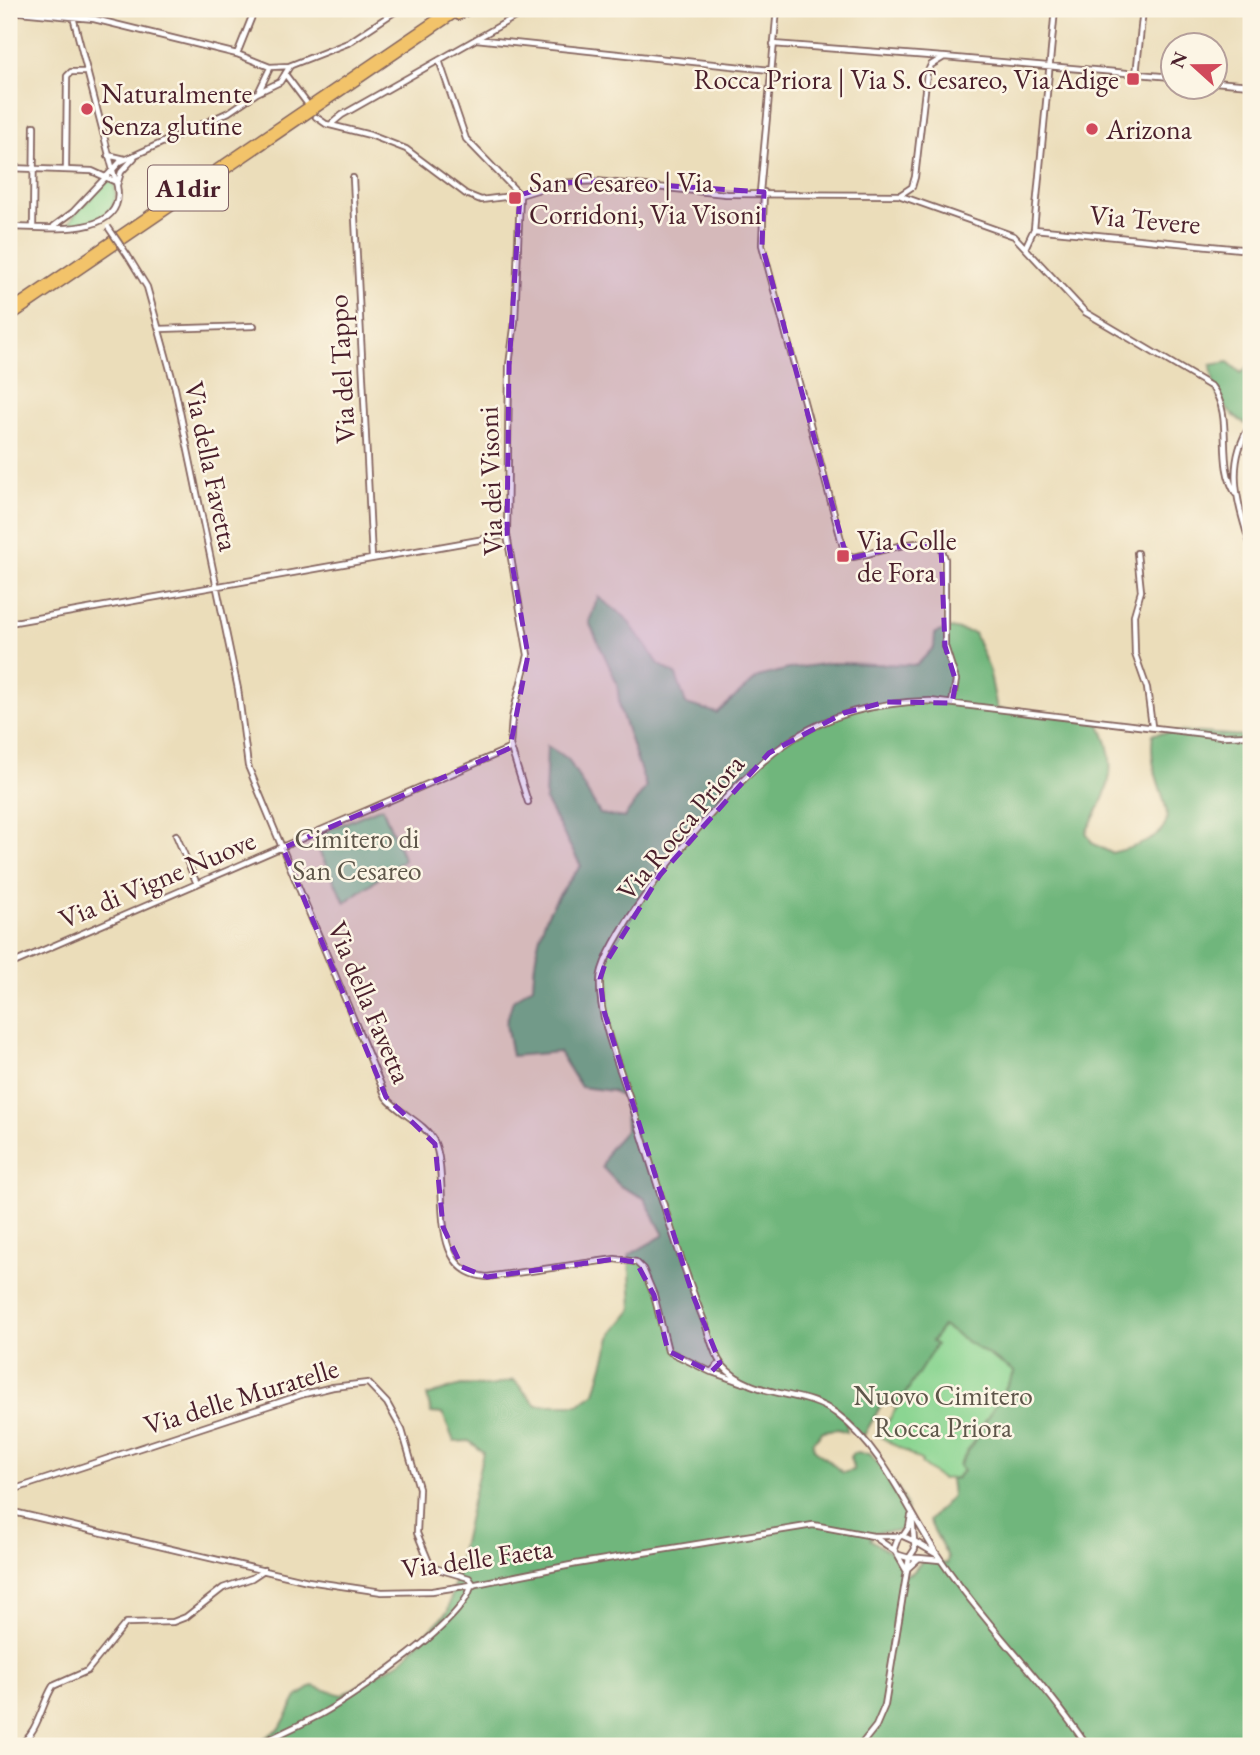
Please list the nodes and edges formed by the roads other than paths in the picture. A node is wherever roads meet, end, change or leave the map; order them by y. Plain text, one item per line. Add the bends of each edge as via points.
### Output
1 (61, 9) edge
2 (255, 9) edge
3 (399, 9) edge
4 (451, 9) edge
5 (462, 9) edge
6 (472, 9) edge
7 (529, 9) edge
8 (777, 9) edge
9 (1055, 9) edge
10 (1143, 9) edge
11 (9, 11) edge
12 (71, 12) edge
13 (439, 25) junction
14 (476, 39) junction
15 (773, 44) junction
16 (237, 54) junction
17 (944, 57) junction
18 (439, 60) junction
19 (295, 64) junction
20 (259, 65) junction
21 (1049, 66) junction
22 (271, 67) junction
23 (280, 67) junction
24 (770, 70) junction
25 (86, 72) junction
26 (285, 74) junction
27 (267, 75) junction
28 (1136, 75) junction
29 (1158, 76) edge
30 (278, 83) junction
31 (1228, 83) edge
32 (1251, 85) edge
33 (294, 86) junction
34 (257, 93) junction
35 (306, 102) dead end
36 (316, 117) dead end
37 (330, 125) junction
38 (34, 126) dead end
39 (108, 155) junction
40 (127, 161) junction
41 (34, 168) junction
42 (9, 169) edge
43 (66, 170) junction
44 (112, 170) junction
45 (105, 176) junction
46 (353, 178) dead end
47 (116, 184) junction
48 (762, 192) junction
49 (520, 195) junction
50 (900, 195) junction
51 (73, 212) junction
52 (103, 220) junction
53 (9, 227) edge
54 (33, 227) junction
55 (50, 227) junction
56 (66, 227) junction
57 (1034, 229) junction
58 (1026, 246) junction
59 (1251, 250) edge
60 (9, 310) edge
61 (9, 318) edge
62 (254, 326) dead end
63 (159, 329) junction
64 (1251, 424) edge
65 (1236, 494) junction
66 (507, 535) junction
67 (1251, 547) edge
68 (1137, 553) dead end
69 (372, 558) junction
70 (216, 585) junction
71 (9, 622) edge
72 (952, 703) junction
73 (1152, 726) junction
74 (1251, 735) edge
75 (511, 748) junction
76 (528, 802) dead end
77 (176, 835) dead end
78 (282, 848) junction
79 (197, 884) junction
80 (9, 965) edge
81 (720, 1363) junction
82 (711, 1372) junction
83 (746, 1384) junction
84 (9, 1491) edge
85 (909, 1507) junction
86 (9, 1511) edge
87 (873, 1536) junction
88 (901, 1537) junction
89 (914, 1541) junction
90 (897, 1554) junction
91 (909, 1558) junction
92 (919, 1558) junction
93 (941, 1560) junction
94 (264, 1570) junction
95 (906, 1573) junction
96 (472, 1585) junction
97 (18, 1746) edge
98 (255, 1746) edge
99 (860, 1746) edge
100 (1087, 1746) edge

1 - 12 street
2 - 16 street
3 - 19 street via 348,43
4 - 60 highway, A1dir
5 - 13 highway, A1dir
6 - 13 highway
7 - 14 street
8 - 15 street
9 - 21 street
10 - 28 street
11 - 12 street
12 - 16 street
12 - 25 street
13 - 61 highway, A1dir
14 - 18 street
14 - 24 street
15 - 17 street
15 - 24 street
16 - 20 street
17 - 21 street
17 - 50 street via 931,65 927,74 915,177 912,187
18 - 37 street
18 - 49 street via 466,139
19 - 23 street
19 - 26 street
20 - 22 street
20 - 27 street
21 - 28 street
21 - 57 street
22 - 23 street
22 - 27 street
23 - 26 street
24 - 48 street
25 - 39 street
25 - 43 street via 69,72 67,76
26 - 30 street
26 - 33 street
27 - 30 street
27 - 34 street
28 - 29 street
30 - 33 street
30 - 34 street
31 - 32 street
33 - 35 street
34 - 40 street via 226,114
36 - 37 street
37 - 49 street via 406,149 472,198
38 - 41 street
39 - 40 street
39 - 44 street
40 - 44 street
40 - 47 street
41 - 42 street
41 - 43 street
41 - 54 street
43 - 45 street
44 - 45 street
44 - 47 street
45 - 47 street
45 - 51 street
46 - 69 street, Via del Tappo
47 - 52 street via 118,205
48 - 49 street via 726,194 596,181 560,183
48 - 50 street
48 - 72 street via 761,245 844,549 853,557 910,545 934,543 941,547 945,559 945,646 956,680
49 - 66 street, Via dei Visoni via 509,365
50 - 58 street via 1007,233
51 - 55 street
51 - 56 street
52 - 56 street via 91,226
52 - 63 street, Via della Favetta, bridge via 146,284
53 - 54 street
54 - 55 street
55 - 56 street
57 - 58 street
57 - 59 street, Via Tevere
58 - 65 street via 1085,312 1212,387 1221,408 1225,471
62 - 63 street
63 - 70 street, Via della Favetta
64 - 65 street via 1237,457
65 - 67 street
66 - 69 street
66 - 75 street, Via dei Visoni via 528,655 512,718
68 - 73 street via 1141,591 1134,615 1135,654 1147,688
69 - 70 street
70 - 71 street
70 - 78 street, Via della Favetta via 241,704 248,766
72 - 73 street, Via Rocca Priora
72 - 81 street, Via Rocca Priora via 886,702 844,713 780,745 660,874 605,964 600,979 616,1053 692,1293
73 - 74 street, Via Rocca Priora
75 - 76 street, Via dei Visoni
75 - 78 street, Via di Vigne Nuove
77 - 79 street
78 - 79 street, Via di Vigne Nuove
78 - 82 street, Via della Favetta via 386,1097 425,1129 435,1144 443,1227 462,1267 487,1277 615,1259 636,1262 654,1295 668,1351
79 - 80 street, Via di Vigne Nuove
81 - 82 street
81 - 83 street, Via Rocca Priora
82 - 83 street
83 - 85 street, Via Rocca Priora via 836,1413 896,1482
84 - 96 street, Via delle Muratelle via 303,1394 368,1383 402,1430 419,1488 417,1533 431,1567 469,1578
85 - 88 street via 911,1522
85 - 89 street
85 - 93 street, Via Rocca Priora
86 - 94 street, Via delle Faeta
87 - 88 street, Via delle Faeta
87 - 90 street
87 - 96 street, Via delle Faeta via 813,1525
88 - 89 street
88 - 90 street via 895,1543
89 - 91 street
89 - 93 street
90 - 91 street
90 - 95 street
91 - 92 street
91 - 95 street
92 - 93 street
92 - 95 street
93 - 100 street
94 - 96 street, Via delle Faeta via 383,1592
94 - 97 street via 223,1588 173,1622 126,1623 87,1671 53,1686 40,1719
95 - 99 street via 888,1697 876,1726
96 - 98 street via 424,1645 332,1708

